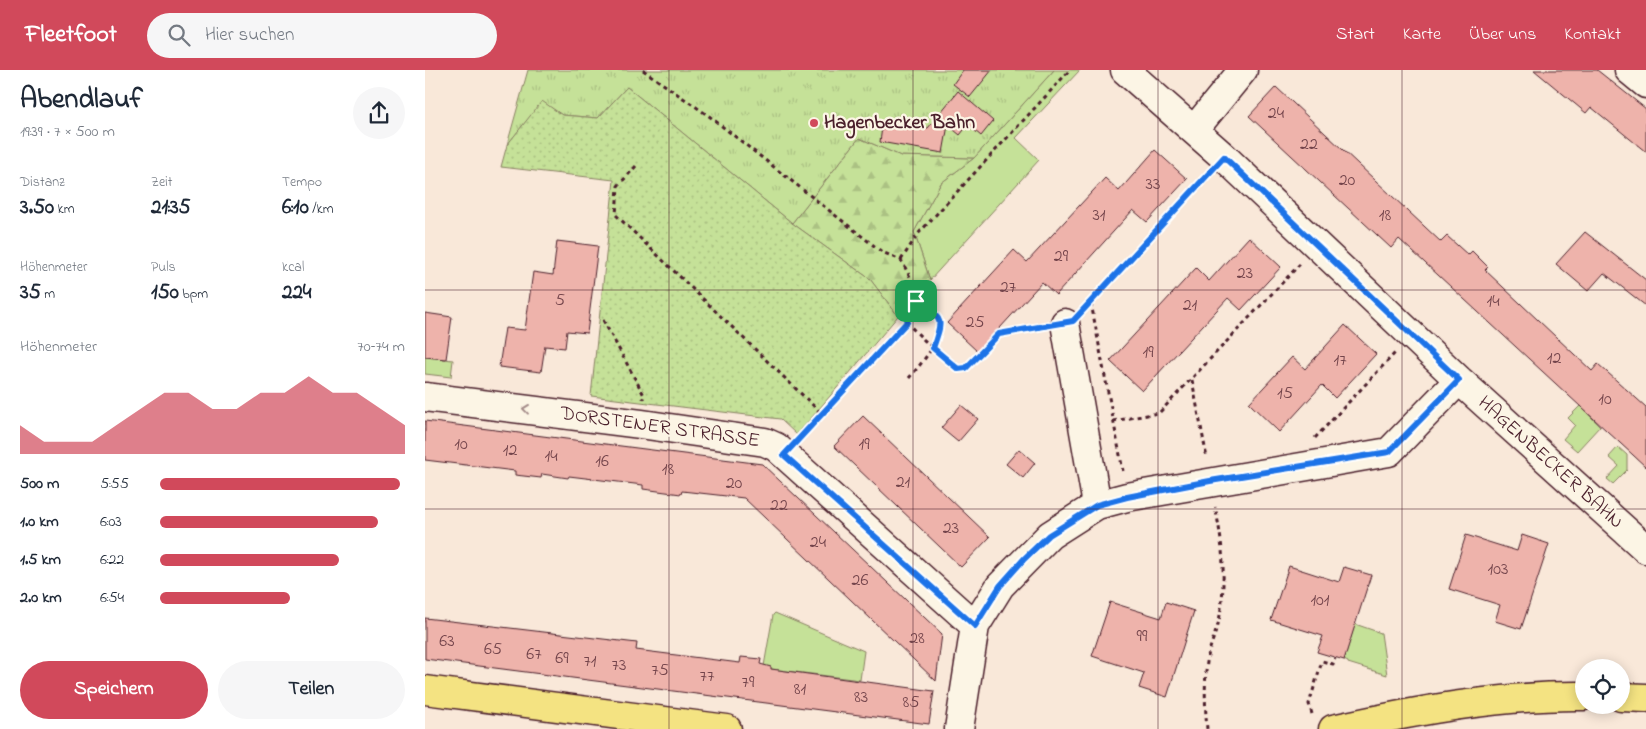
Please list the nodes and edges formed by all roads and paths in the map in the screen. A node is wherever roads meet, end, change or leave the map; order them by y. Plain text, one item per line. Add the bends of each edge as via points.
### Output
1 (643, 70) edge
2 (1070, 70) edge
3 (1125, 70) edge
4 (1243, 70) edge
5 (1629, 70) edge
6 (1646, 84) edge
7 (1193, 130) junction
8 (1224, 157) junction
9 (636, 166) dead end
10 (901, 260) junction
11 (1304, 260) dead end
12 (916, 301) junction
13 (1091, 303) junction
14 (603, 320) dead end
15 (907, 322) junction
16 (1065, 323) junction
17 (933, 348) junction
18 (1398, 349) dead end
19 (909, 378) dead end
20 (1191, 380) junction
21 (1459, 380) junction
22 (425, 397) edge
23 (821, 414) junction
24 (1113, 421) junction
25 (641, 424) junction
26 (1311, 442) dead end
27 (784, 455) junction
28 (1209, 471) junction
29 (1127, 497) junction
30 (1097, 505) junction
31 (1646, 549) edge
32 (975, 626) junction
33 (1335, 658) dead end
34 (425, 690) edge
35 (1575, 696) edge
36 (1630, 697) edge
37 (1646, 698) edge
38 (1323, 724) edge
39 (673, 726) edge
40 (727, 729) edge
41 (959, 729) edge
42 (1207, 729) edge

1 - 10 path via 709,116 882,252
2 - 10 path via 918,234
3 - 7 street, HAGENBECKER BAHN
4 - 7 street
5 - 6 street
7 - 8 street, HAGENBECKER BAHN
8 - 13 path
8 - 21 street, HAGENBECKER BAHN
9 - 23 path via 618,186 616,216
10 - 12 path via 915,286
11 - 20 path
12 - 15 path
12 - 17 path via 938,317 941,325
13 - 16 path via 1073,321
13 - 24 path
14 - 25 path via 644,395
15 - 17 path
15 - 23 path
16 - 17 path via 999,334 966,368 958,369
16 - 30 street
17 - 19 path
18 - 26 path
20 - 24 path via 1159,413
20 - 28 path
21 - 28 street via 1389,452
21 - 31 street, HAGENBECKER BAHN
25 -> 22 street, DORSTENER STRASSE
23 - 27 path
24 - 29 path
25 - 27 street, DORSTENER STRASSE via 765,442
27 - 32 street, DORSTENER STRASSE
28 - 29 street
28 - 42 path via 1220,529 1223,569 1220,616 1208,656
29 - 30 street
30 - 32 street via 1049,535 1024,559 1000,586
32 - 41 street
33 - 38 path via 1333,664 1322,661 1309,704
34 - 39 main road
35 - 38 main road via 1465,704
36 - 37 main road
39 - 40 main road

